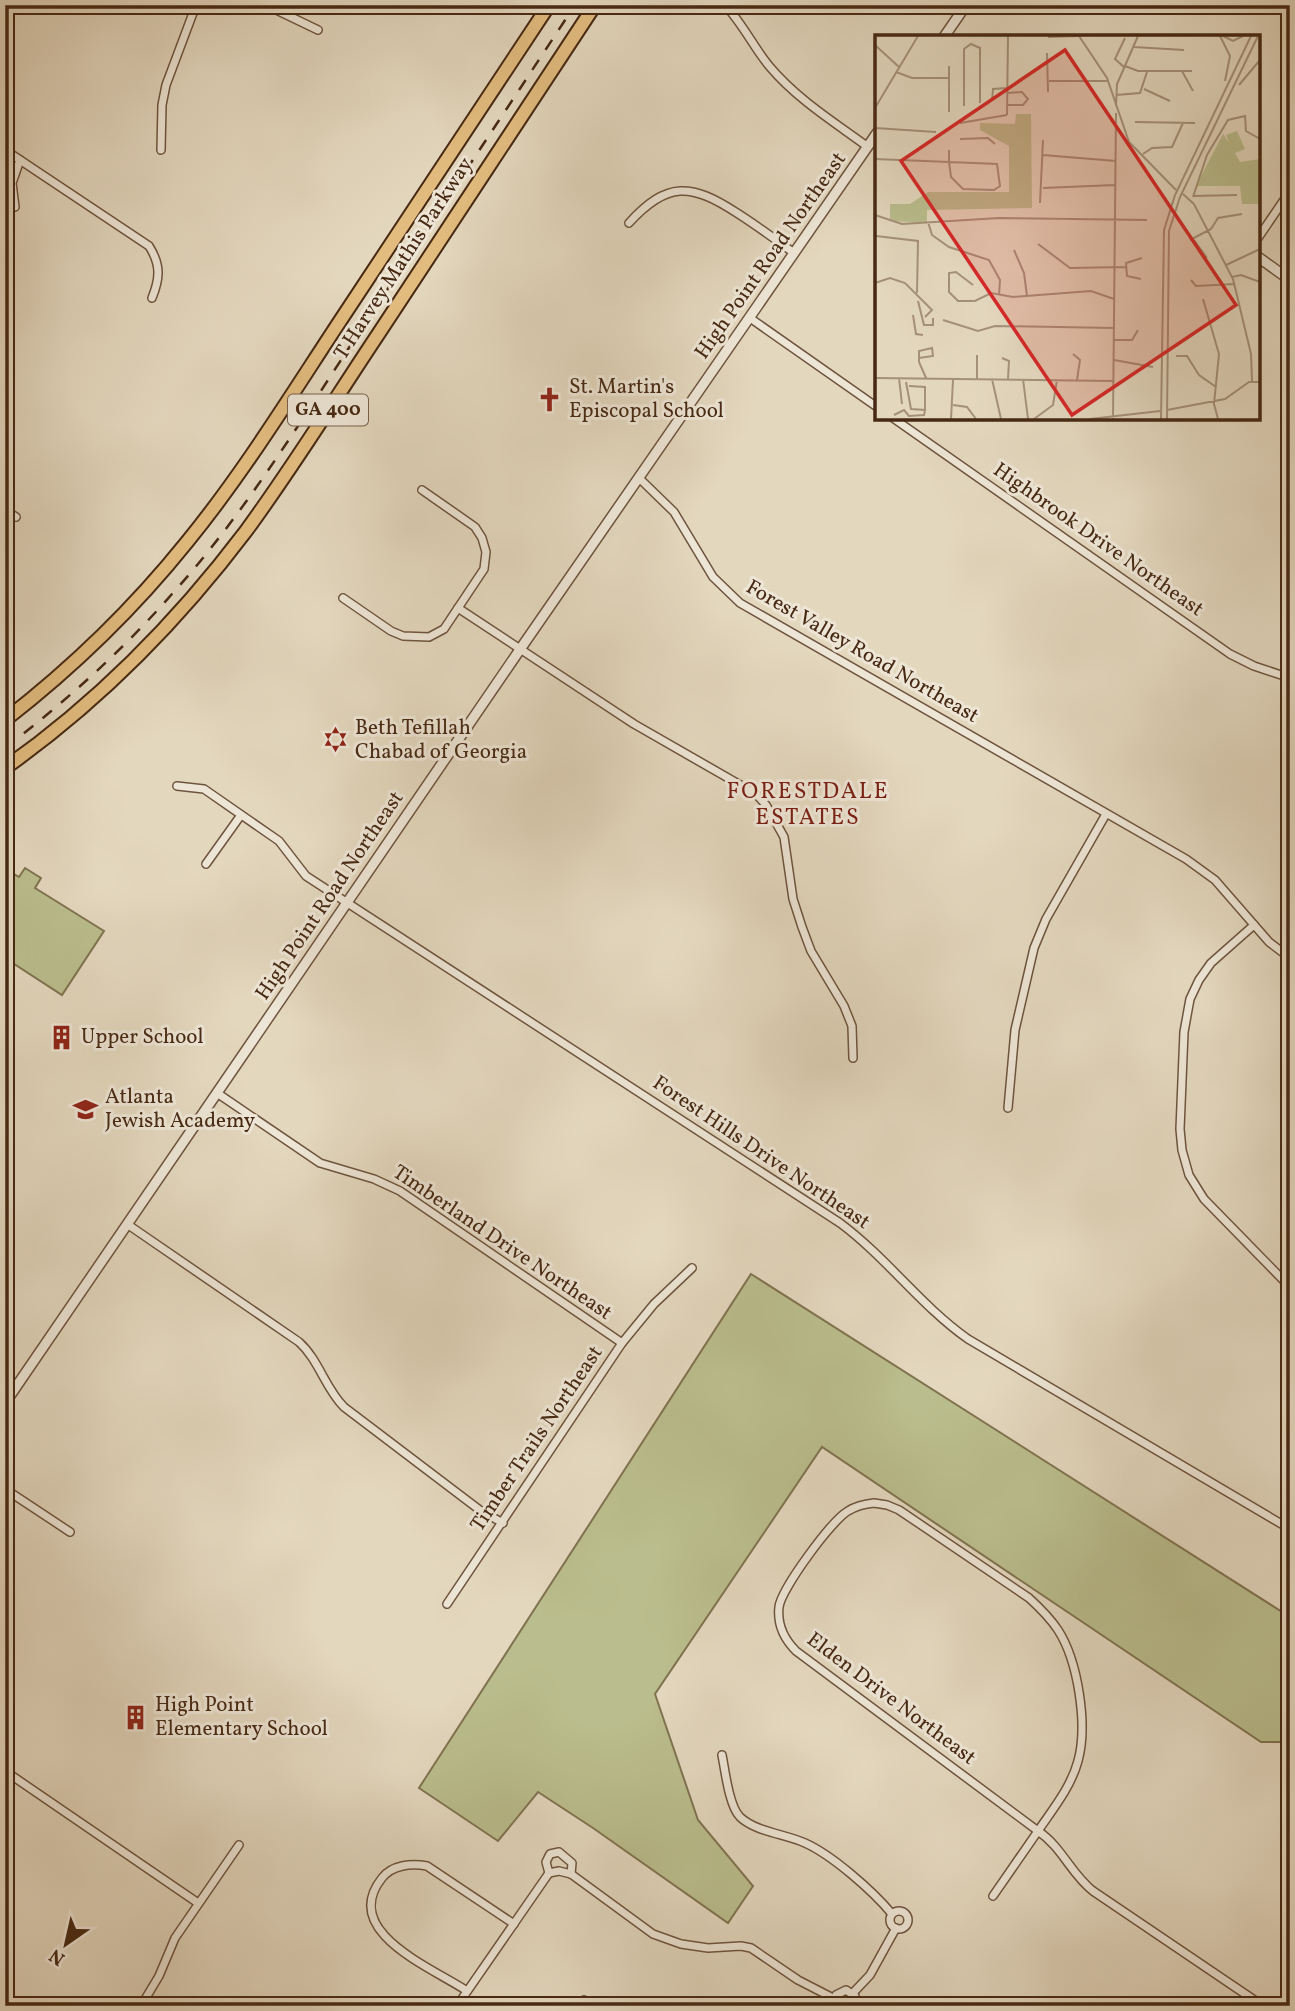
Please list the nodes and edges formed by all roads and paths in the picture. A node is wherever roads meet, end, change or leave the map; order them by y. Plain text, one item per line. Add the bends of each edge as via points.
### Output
1 (196, 5) edge
2 (266, 5) edge
3 (549, 5) edge
4 (595, 5) edge
5 (725, 5) edge
6 (966, 5) edge
7 (318, 30) dead end
8 (946, 35) edge
9 (875, 136) edge
10 (867, 147) junction
11 (5, 150) edge
12 (161, 150) dead end
13 (20, 160) junction
14 (1290, 191) edge
15 (15, 207) dead end
16 (629, 223) dead end
17 (1260, 235) edge
18 (794, 253) junction
19 (1260, 258) edge
20 (1290, 279) edge
21 (152, 298) dead end
22 (750, 318) junction
23 (875, 406) edge
24 (896, 420) edge
25 (639, 478) junction
26 (422, 490) dead end
27 (5, 510) edge
28 (16, 517) dead end
29 (343, 598) dead end
30 (458, 608) junction
31 (521, 648) junction
32 (1290, 678) edge
33 (5, 720) edge
34 (5, 768) edge
35 (177, 786) dead end
36 (1106, 814) junction
37 (241, 815) junction
38 (206, 863) dead end
39 (347, 904) junction
40 (1254, 925) junction
41 (1290, 958) edge
42 (853, 1058) dead end
43 (217, 1093) junction
44 (1008, 1108) dead end
45 (127, 1224) junction
46 (692, 1268) dead end
47 (1290, 1287) edge
48 (622, 1343) junction
49 (5, 1403) edge
50 (5, 1489) edge
51 (503, 1522) junction
52 (1290, 1529) edge
53 (70, 1532) dead end
54 (447, 1604) dead end
55 (722, 1755) dead end
56 (5, 1771) edge
57 (1038, 1831) junction
58 (239, 1846) dead end
59 (549, 1873) junction
60 (572, 1874) junction
61 (993, 1896) dead end
62 (198, 1903) junction
63 (892, 1914) junction
64 (513, 1924) junction
65 (896, 1928) junction
66 (467, 1991) junction
67 (853, 1993) junction
68 (836, 2002) edge
69 (141, 2006) edge
70 (457, 2006) edge
71 (854, 2006) edge
72 (1263, 2006) edge

1 - 12 street via 166,86
2 - 7 street
3 - 33 highway, T Harvey Mathis Parkway / GA 400 via 276,419 187,543 126,612
4 - 34 highway, T Harvey Mathis Parkway / GA 400 via 239,539 186,604 120,673
5 - 10 street via 783,81
6 - 8 street
9 - 10 street, High Point Road Northeast
10 - 18 street, High Point Road Northeast
11 - 13 street
13 - 15 street via 12,183
13 - 21 street via 149,246 159,270
14 - 17 street
16 - 18 street via 661,195 695,191 714,198
18 - 22 street, High Point Road Northeast
19 - 20 street
22 - 23 street
22 - 25 street, High Point Road Northeast
24 - 32 street, Highbrook Drive Northeast via 1230,654
25 - 31 street, High Point Road Northeast
25 - 36 street, Forest Valley Road Northeast via 674,512 713,577 740,603
26 - 30 street via 475,527 482,538 484,569
27 - 28 street
29 - 30 street via 391,632 416,638 444,629
30 - 31 street
31 - 39 street, High Point Road Northeast
31 - 42 street via 634,724 756,794 766,805 784,837 793,899 805,937 852,1026
35 - 37 street, Forest Hills Drive Northeast via 204,789
36 - 40 street, Forest Valley Road Northeast via 1202,870
36 - 44 street via 1034,948 1015,1030
37 - 38 street
37 - 39 street, Forest Hills Drive Northeast via 279,841 306,876
39 - 43 street, High Point Road Northeast
39 - 52 street, Forest Hills Drive Northeast via 860,1237 968,1339
40 - 41 street, Forest Valley Road Northeast
40 - 47 street via 1211,963 1190,999 1184,1032 1182,1150 1189,1175 1204,1199
43 - 45 street, High Point Road Northeast
43 - 48 street, Timberland Drive Northeast via 320,1163 400,1191
45 - 49 street, High Point Road Northeast
45 - 51 street via 299,1342 344,1407 481,1511
46 - 48 street, Timber Trails Northeast
48 - 51 street, Timber Trails Northeast
50 - 53 street
51 - 54 street, Timber Trails Northeast
55 - 63 street via 740,1816 814,1848 876,1895
56 - 62 street
57 - 57 street, Elden Drive Northeast via 786,1639 778,1616 783,1592 834,1522 849,1510 874,1503 899,1510 1029,1598 1059,1632 1073,1668 1082,1741 1070,1780
57 - 61 street
57 - 72 street, Elden Drive Northeast via 1055,1844 1093,1891
58 - 62 street
59 - 60 street
59 - 60 street via 547,1862 551,1854 559,1852 572,1863
59 - 64 street
60 - 68 street via 653,1934 694,1946 751,1948
62 - 69 street
63 - 65 street via 890,1920
63 - 65 street via 902,1911 908,1919 903,1928
64 - 66 street
64 - 66 street via 426,1866 395,1868 380,1880 370,1906 385,1939
65 - 67 street via 870,1975
66 - 70 street
67 - 68 street via 842,1990
67 - 71 street

